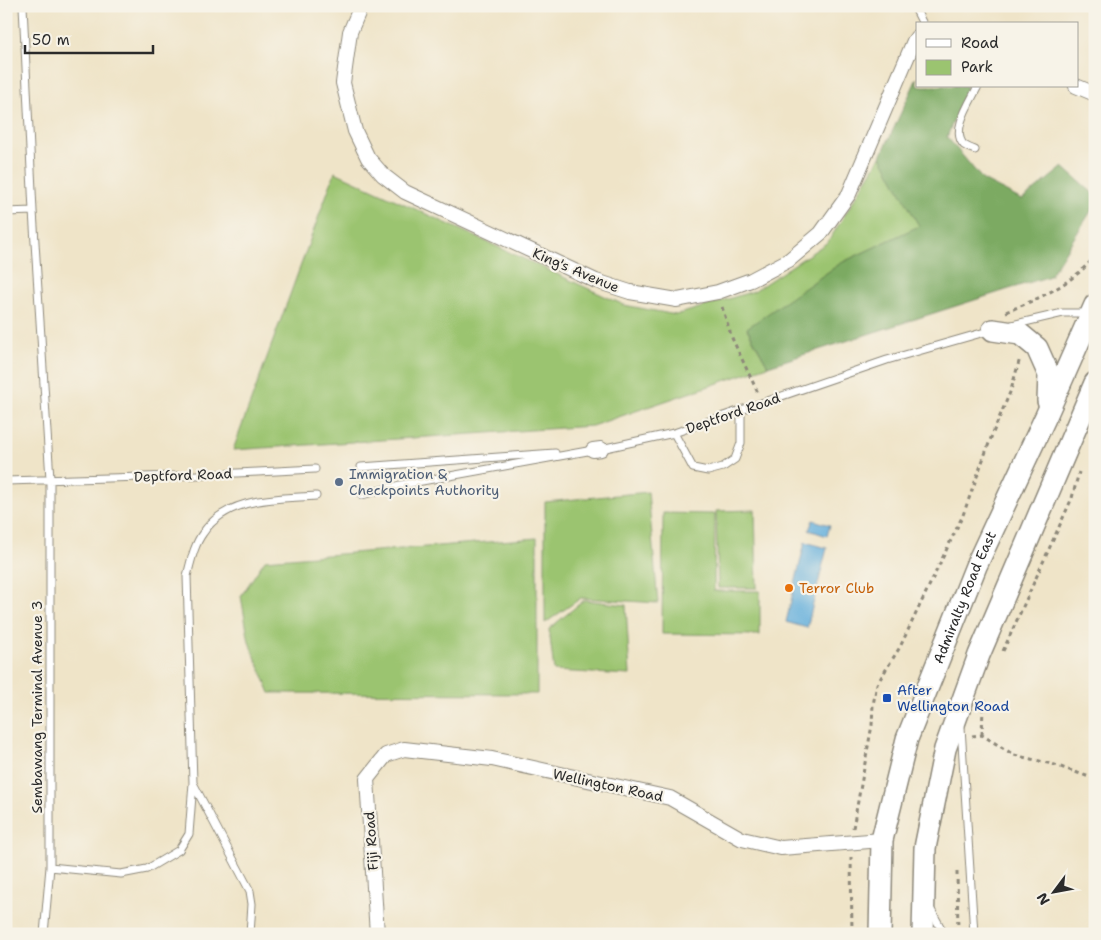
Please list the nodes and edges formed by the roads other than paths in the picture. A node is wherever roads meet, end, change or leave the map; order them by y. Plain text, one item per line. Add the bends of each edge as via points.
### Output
1 (23, 6) edge
2 (361, 6) edge
3 (914, 6) edge
4 (922, 22) edge
5 (916, 38) edge
6 (1078, 87) edge
7 (977, 88) edge
8 (1095, 94) edge
9 (975, 150) dead end
10 (33, 211) junction
11 (6, 212) edge
12 (1094, 311) edge
13 (993, 330) junction
14 (1095, 383) edge
15 (741, 411) junction
16 (1046, 416) junction
17 (674, 433) junction
18 (597, 450) junction
19 (361, 468) dead end
20 (315, 469) dead end
21 (50, 480) junction
22 (6, 481) edge
23 (362, 495) dead end
24 (316, 496) dead end
25 (960, 711) junction
26 (386, 755) joint
27 (193, 783) junction
28 (882, 840) junction
29 (50, 867) junction
30 (923, 897) junction
31 (44, 934) edge
32 (250, 934) edge
33 (377, 934) edge
34 (880, 934) edge
35 (923, 934) edge
36 (944, 934) edge
37 (974, 934) edge

1 - 10 lane, Sembawang Terminal Avenue 3
2 - 5 street, King's Avenue via 350,32 343,84 355,131 368,158 383,175 405,192 596,281 630,292 677,300 718,292 751,280 789,260 821,233 849,194
3 - 4 lane
6 - 8 street
7 - 9 lane via 959,126 959,135 965,145
10 - 11 lane
10 - 21 lane, Sembawang Terminal Avenue 3
12 - 13 lane, Deptford Road via 1063,313
12 - 16 main road, Admiralty Road East
13 - 15 lane, Deptford Road via 887,360
13 - 16 main road via 1020,334 1037,348 1049,375
14 - 25 main road via 979,655
15 - 17 lane, Deptford Road
15 - 17 lane via 741,443 735,459 723,467 708,471 693,468
16 - 28 main road, Admiralty Road East via 976,566 907,739
17 - 18 lane, Deptford Road
18 - 19 lane, Deptford Road
18 - 23 lane via 400,485
20 - 21 lane, Deptford Road
21 - 22 lane, Deptford Road
21 - 29 lane, Sembawang Terminal Avenue 3
24 - 27 lane via 249,501 224,512 203,532 193,554 187,576
25 - 30 main road via 945,749 925,848
25 - 37 lane
26 - 28 street, Wellington Road via 404,749 492,759 670,798 742,838 781,848
26 - 33 street, Fiji Road via 367,779
27 - 29 lane via 189,834 179,850 147,869 121,874
27 - 32 lane via 250,891
28 - 34 main road, Admiralty Road East
29 - 31 lane, Sembawang Terminal Avenue 3
30 - 35 main road
30 - 36 lane

